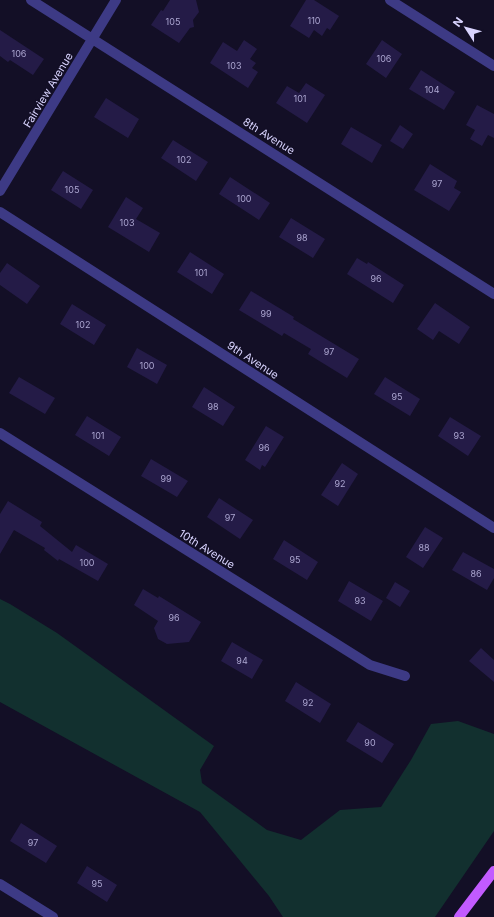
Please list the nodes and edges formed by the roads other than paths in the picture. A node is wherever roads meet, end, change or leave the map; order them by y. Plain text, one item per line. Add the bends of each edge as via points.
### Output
1 (30, 0) edge
2 (116, 0) edge
3 (390, 0) edge
4 (93, 39) junction
5 (494, 66) edge
6 (0, 191) edge
7 (0, 212) edge
8 (494, 294) edge
9 (0, 434) edge
10 (494, 528) edge
11 (406, 676) dead end
12 (494, 871) edge
13 (0, 884) edge
14 (53, 917) edge
15 (459, 917) edge

1 - 4 street, 8th Avenue
2 - 4 street, Fairview Avenue
3 - 5 street
4 - 6 street, Fairview Avenue
4 - 8 street, 8th Avenue
7 - 10 street, 9th Avenue
9 - 11 street, 10th Avenue via 370,665
12 - 15 main road
13 - 14 street

